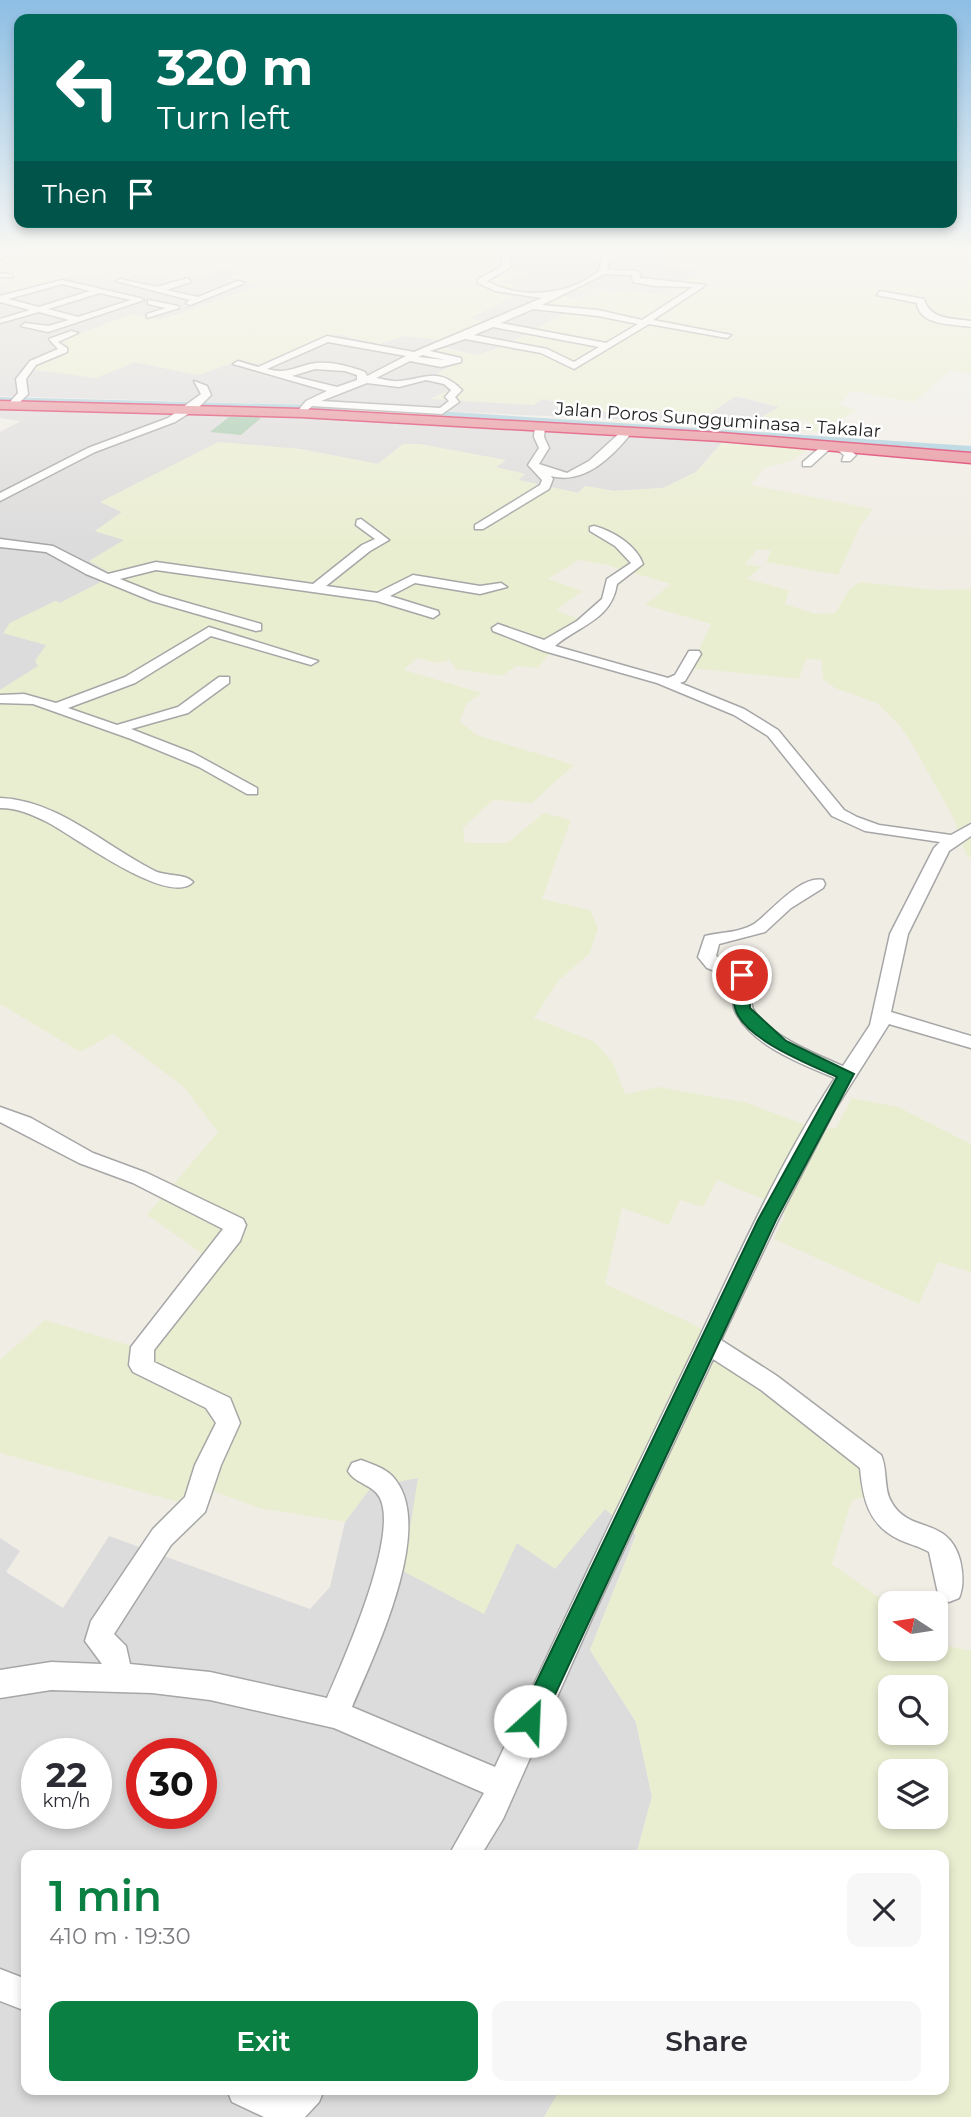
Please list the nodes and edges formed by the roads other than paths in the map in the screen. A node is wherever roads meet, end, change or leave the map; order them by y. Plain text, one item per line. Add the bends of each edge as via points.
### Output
1 (60, 347) edge
2 (307, 347) edge
3 (365, 347) edge
4 (436, 347) edge
5 (521, 347) edge
6 (605, 347) edge
7 (377, 349) junction
8 (415, 355) junction
9 (326, 358) junction
10 (238, 364) dead end
11 (573, 366) junction
12 (258, 370) junction
13 (584, 370) dead end
14 (282, 376) junction
15 (364, 381) junction
16 (197, 383) dead end
17 (336, 390) junction
18 (8, 400) edge
19 (194, 407) junction
20 (304, 408) junction
21 (540, 426) junction
22 (628, 431) junction
23 (838, 450) junction
24 (971, 458) edge
25 (807, 464) dead end
26 (534, 467) junction
27 (0, 498) edge
28 (361, 522) dead end
29 (479, 527) dead end
30 (594, 529) dead end
31 (0, 542) edge
32 (108, 578) junction
33 (501, 587) dead end
34 (314, 589) junction
35 (379, 597) junction
36 (433, 614) dead end
37 (256, 627) dead end
38 (498, 628) dead end
39 (547, 645) junction
40 (694, 654) dead end
41 (311, 662) dead end
42 (224, 680) dead end
43 (668, 682) junction
44 (0, 699) edge
45 (60, 706) junction
46 (117, 729) junction
47 (252, 791) dead end
48 (0, 803) edge
49 (962, 835) edge
50 (185, 882) dead end
51 (817, 884) dead end
52 (883, 1016) junction
53 (971, 1042) edge
54 (846, 1074) junction
55 (0, 1114) edge
56 (710, 1345) junction
57 (361, 1471) dead end
58 (949, 1589) dead end
59 (116, 1680) junction
60 (0, 1684) edge
61 (335, 1714) junction
62 (502, 1785) junction
63 (467, 1850) edge
64 (0, 1985) edge
65 (21, 1993) edge
66 (260, 2095) edge
67 (292, 2105) edge

1 - 18 street via 64,350 32,364
2 - 12 street
3 - 7 street
4 - 8 street
5 - 11 street via 544,351
6 - 11 street
7 - 8 street
7 - 9 street via 342,349
8 - 15 street
9 - 14 street
9 - 15 street via 358,370
10 - 12 street
11 - 13 street
12 - 14 street
14 - 17 street
15 - 17 street
15 - 20 street via 400,384 426,377 447,382 457,390 450,397 454,402 442,411
16 - 19 street via 205,391
17 - 20 street
18 - 19 highway, Jalan Poros Sungguminasa - Takalar
19 - 20 highway, Jalan Poros Sungguminasa - Takalar
19 - 27 street via 167,422 108,442
20 - 21 highway, Jalan Poros Sungguminasa - Takalar
21 - 22 highway, Jalan Poros Sungguminasa - Takalar
21 - 26 street via 544,448
22 - 23 highway, Jalan Poros Sungguminasa - Takalar
22 - 26 street via 577,474 563,476
23 - 24 highway, Jalan Poros Sungguminasa - Takalar
23 - 25 street
26 - 29 street via 548,479 545,487
28 - 34 street via 383,540
30 - 39 street via 634,554 637,564 611,582 608,600 582,624
31 - 32 street via 49,549
32 - 34 street via 156,566
32 - 37 street via 166,601
33 - 35 street via 480,590 414,579
34 - 35 street
35 - 36 street
38 - 39 street
39 - 43 street
40 - 43 street via 680,678
41 - 45 street via 209,631 136,677
42 - 46 street via 183,710
43 - 49 street via 739,712 773,733 848,820 873,830
44 - 45 street via 27,697
45 - 46 street
46 - 47 street via 205,765
48 - 50 street via 32,810 152,877
49 - 52 street via 939,853 899,934
51 - 54 street via 759,928 711,940 707,957 742,975 743,1009 762,1030 780,1045
52 - 53 street
52 - 54 street
54 - 56 street via 767,1220
55 - 59 street via 235,1225 232,1235 143,1347 141,1365 221,1405 228,1423 196,1504 162,1538 101,1630 99,1641 116,1656
56 - 58 street via 769,1383 872,1463 876,1500 886,1516 939,1542 945,1552
56 - 62 street via 667,1427
57 - 61 street via 380,1479 389,1489 396,1528 372,1626
59 - 60 street via 51,1676
59 - 61 street via 210,1686
61 - 62 street
62 - 63 street
64 - 65 street
66 - 67 street

